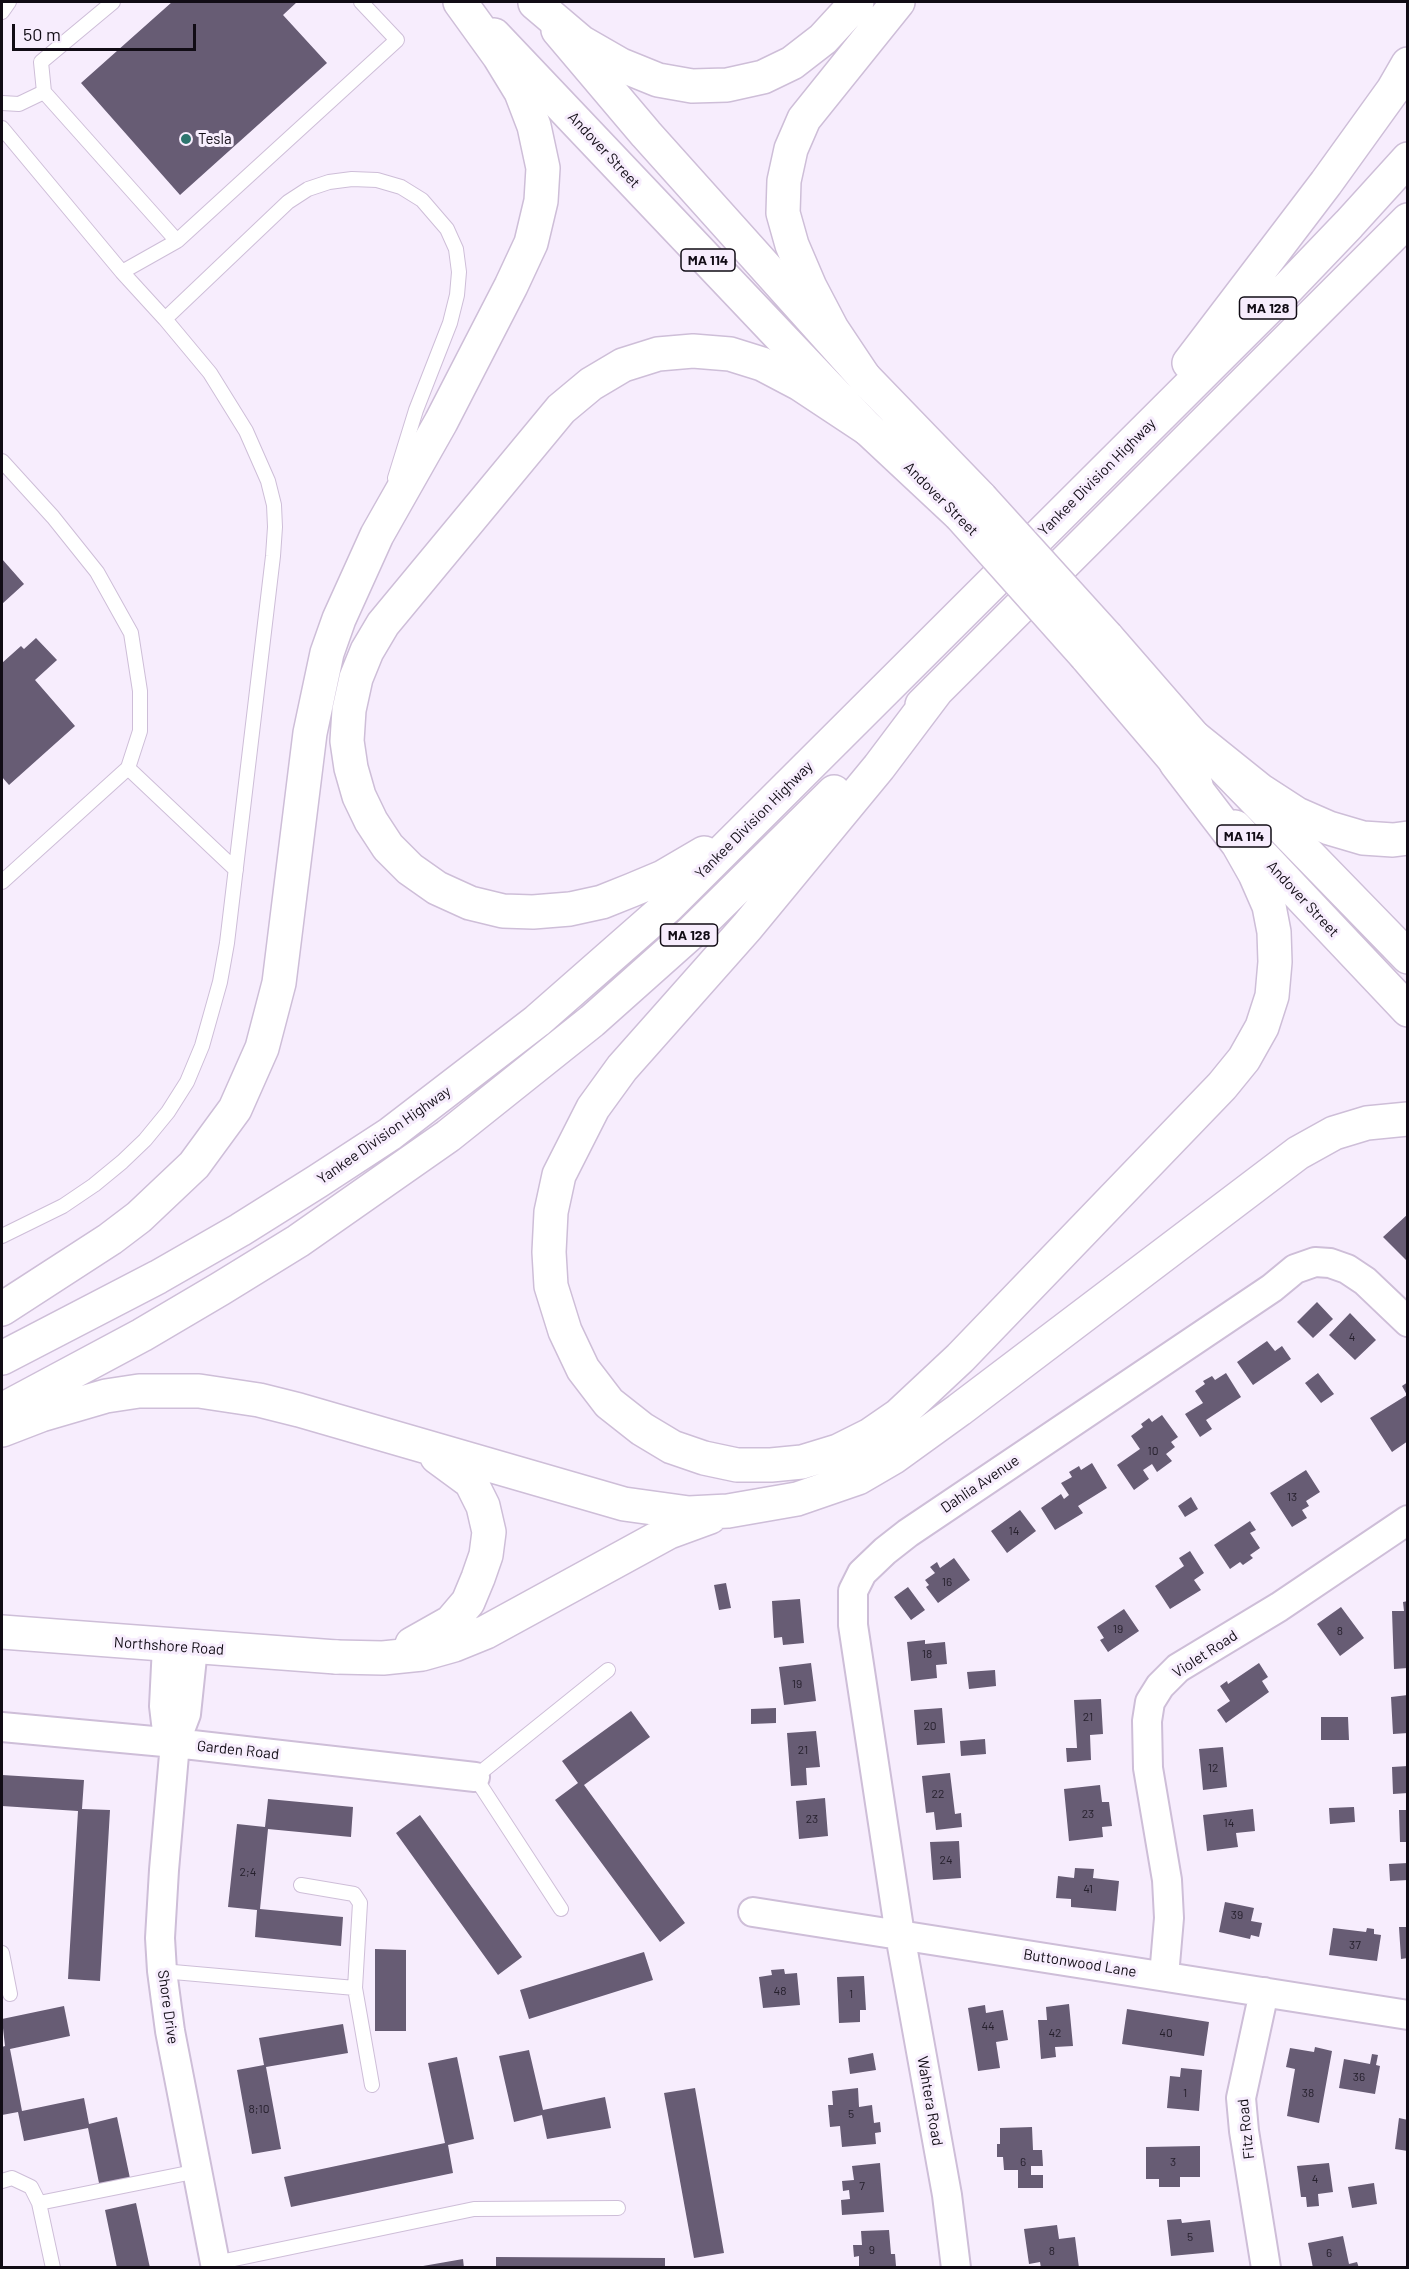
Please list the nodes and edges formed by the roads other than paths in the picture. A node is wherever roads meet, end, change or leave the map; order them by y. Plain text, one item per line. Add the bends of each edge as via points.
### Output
1 (9, 2) edge
2 (113, 2) edge
3 (361, 2) edge
4 (460, 2) edge
5 (534, 2) edge
6 (857, 2) edge
7 (898, 2) edge
8 (2, 12) edge
9 (1407, 64) edge
10 (44, 92) junction
11 (2, 103) edge
12 (2, 128) edge
13 (1407, 159) edge
14 (1407, 220) edge
15 (177, 241) junction
16 (1407, 249) edge
17 (122, 272) junction
18 (165, 319) junction
19 (1285, 344) junction
20 (864, 377) junction
21 (868, 429) junction
22 (1123, 450) junction
23 (2, 461) edge
24 (970, 506) junction
25 (377, 535) junction
26 (938, 690) junction
27 (1185, 750) junction
28 (811, 763) junction
29 (128, 768) junction
30 (1407, 838) edge
31 (236, 870) junction
32 (2, 882) edge
33 (1407, 957) edge
34 (1407, 1010) edge
35 (1407, 1119) edge
36 (2, 1236) edge
37 (2, 1309) edge
38 (1407, 1322) edge
39 (2, 1358) edge
40 (2, 1410) edge
41 (2, 1430) edge
42 (410, 1441) junction
43 (728, 1511) junction
44 (1407, 1520) edge
45 (2, 1632) edge
46 (180, 1647) junction
47 (336, 1657) junction
48 (608, 1670) dead end
49 (2, 1727) edge
50 (174, 1743) junction
51 (475, 1777) junction
52 (301, 1885) dead end
53 (561, 1909) dead end
54 (753, 1912) dead end
55 (900, 1935) junction
56 (2, 1953) edge
57 (162, 1971) junction
58 (1164, 1976) junction
59 (355, 1988) junction
60 (1264, 1992) junction
61 (10, 1994) dead end
62 (1407, 2015) edge
63 (372, 2085) dead end
64 (198, 2171) junction
65 (2, 2181) edge
66 (39, 2203) junction
67 (618, 2208) dead end
68 (216, 2265) edge
69 (53, 2268) edge
70 (956, 2268) edge
71 (1266, 2268) edge

1 - 8 lane
2 - 10 lane via 41,62
3 - 15 lane via 397,40
4 - 21 main road, Andover Street / MA 114
4 - 25 main road via 521,92 534,126 543,168 541,201 531,243 511,286
5 - 6 main road via 581,42 621,65 658,80 692,86 727,85 763,77 792,63 824,39
5 - 20 main road, Andover Street / MA 114 via 646,134
7 - 20 main road via 804,119 783,181 783,213 792,244 832,329
9 - 22 main road via 1326,183
10 - 11 lane via 24,103
10 - 15 lane
12 - 17 lane
13 - 22 main road, Yankee Division Highway / MA 128 via 1281,295
14 - 19 main road, MA 128
15 - 17 lane
16 - 19 main road
17 - 18 lane
18 - 25 lane via 288,202 309,189 329,182 376,180 401,187 434,212 456,249 457,295
18 - 31 lane via 210,372 246,431 274,505 273,556
19 - 26 main road, MA 128
20 - 24 main road, Andover Street / MA 114
21 - 24 main road, Andover Street / MA 114
21 - 28 main road via 762,363 730,354 658,354 623,365 591,384 561,409 383,624 363,660 349,710 351,768 371,822 388,847 437,888 470,903 503,911 570,909 602,902 663,877 737,828
22 - 28 main road, Yankee Division Highway / MA 128
23 - 29 lane via 96,572 131,633 140,691 140,731
24 - 27 main road, Andover Street / MA 114, bridge
25 - 37 main road via 327,653 310,733 279,983 262,1048 235,1108 194,1165 139,1217
26 - 27 main road via 747,927 622,1068 593,1108 559,1175 551,1212 551,1286 583,1369 609,1402 642,1429 672,1447 704,1458 737,1465 802,1462 838,1451 899,1415 985,1332 1244,1059 1262,1027 1272,996 1275,942 1269,906
26 - 40 main road, MA 128 via 693,931 592,1021 448,1136 240,1277
27 - 30 main road via 1329,828 1363,838
27 - 33 main road, Andover Street / MA 114
27 - 34 main road, Andover Street / MA 114
28 - 39 main road, Yankee Division Highway / MA 128 via 668,906 607,961 537,1022 390,1134 240,1230
29 - 31 lane
29 - 32 lane
31 - 36 lane via 212,1015 187,1082 168,1112 145,1140 94,1185 63,1206
35 - 43 main road via 1356,1126 1298,1153 959,1410 858,1478 797,1499
38 - 55 street, Dahlia Avenue via 1347,1269 1314,1262 1295,1269 908,1533 862,1573 853,1591 853,1625
41 - 42 main road via 106,1396 139,1391 199,1391 259,1400
42 - 43 main road via 624,1504 688,1512
42 - 47 main road via 471,1482 483,1506 489,1532 486,1556 468,1602 451,1622 390,1652
43 - 47 main road via 669,1532 486,1632 454,1645 422,1654 383,1658
44 - 58 street, Violet Road via 1279,1607 1178,1668 1150,1702 1149,1768 1167,1880 1169,1918
45 - 46 main road, Northshore Road
46 - 47 main road, Northshore Road
46 - 50 street, Shore Drive via 164,1706
48 - 51 lane
49 - 50 street, Garden Road
50 - 51 street, Garden Road
50 - 57 street, Shore Drive via 160,1938
51 - 53 lane
52 - 59 lane via 354,1894 360,1903
54 - 55 street, Buttonwood Lane
55 - 58 street, Buttonwood Lane
55 - 70 street, Wahtera Road
56 - 61 lane
57 - 59 lane
57 - 64 street, Shore Drive
58 - 60 street, Buttonwood Lane
59 - 63 lane
60 - 62 street, Buttonwood Lane
60 - 71 street, Fitz Road via 1241,2098
64 - 66 lane
64 - 68 street, Shore Drive
65 - 66 lane via 12,2178 31,2187
66 - 69 lane
67 - 68 lane via 474,2209

